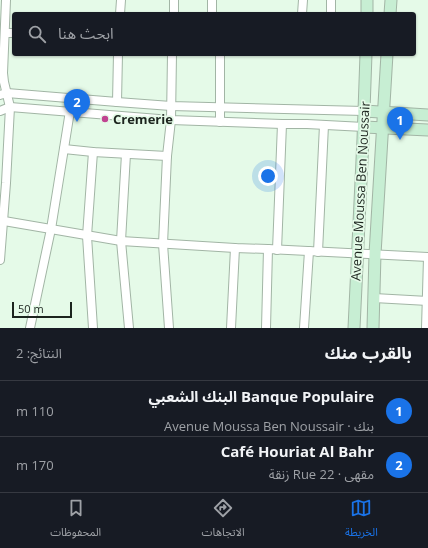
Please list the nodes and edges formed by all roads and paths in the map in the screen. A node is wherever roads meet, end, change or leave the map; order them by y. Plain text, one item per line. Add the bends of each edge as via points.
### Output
1 (6, 0) edge
2 (121, 0) edge
3 (174, 0) edge
4 (212, 0) edge
5 (303, 0) edge
6 (331, 0) edge
7 (367, 0) edge
8 (391, 0) edge
9 (120, 12) edge
10 (174, 12) edge
11 (212, 12) edge
12 (302, 12) edge
13 (331, 12) edge
14 (367, 12) edge
15 (390, 12) edge
16 (3, 21) edge
17 (5, 33) junction
18 (12, 33) edge
19 (118, 56) edge
20 (172, 56) edge
21 (220, 56) edge
22 (366, 56) edge
23 (387, 56) edge
24 (2, 73) edge
25 (4, 94) edge
26 (117, 102) junction
27 (171, 106) junction
28 (10, 107) junction
29 (221, 107) junction
30 (364, 110) junction
31 (70, 111) junction
32 (0, 112) edge
33 (384, 112) junction
34 (428, 115) edge
35 (171, 120) junction
36 (220, 122) junction
37 (282, 124) junction
38 (324, 125) junction
39 (364, 127) junction
40 (383, 129) junction
41 (428, 130) edge
42 (64, 149) junction
43 (93, 152) junction
44 (126, 154) junction
45 (167, 156) junction
46 (3, 186) edge
47 (4, 221) junction
48 (51, 229) junction
49 (87, 236) junction
50 (121, 241) junction
51 (163, 244) junction
52 (235, 248) junction
53 (268, 249) junction
54 (277, 250) junction
55 (309, 251) junction
56 (318, 252) junction
57 (358, 253) junction
58 (375, 254) junction
59 (428, 257) edge
60 (0, 260) edge
61 (374, 298) junction
62 (427, 301) edge
63 (30, 328) edge
64 (93, 328) edge
65 (129, 328) edge
66 (169, 328) edge
67 (231, 328) edge
68 (266, 328) edge
69 (304, 328) edge
70 (354, 328) edge
71 (373, 328) edge
72 (426, 328) edge

1 - 16 street
2 - 9 street
3 - 10 street
4 - 11 street
5 - 12 street
6 - 13 street
7 - 14 street
8 - 15 street
16 - 17 street
17 - 18 street
17 - 24 street
19 - 26 street
20 - 27 street
21 - 29 street
22 - 30 street, Avenue Moussa Ben Noussair
23 - 33 street, Avenue Moussa Ben Noussair
24 - 25 street
25 - 26 street
25 - 28 street
26 - 27 street
27 - 29 street
27 - 35 street
28 - 31 street
28 - 32 street
28 - 46 street
29 - 30 street
29 - 36 street
30 - 33 street
30 - 39 street, Avenue Moussa Ben Noussair
31 - 35 street
31 - 42 street
33 - 34 street
33 - 40 street, Avenue Moussa Ben Noussair
35 - 36 street
35 - 45 street
36 - 37 street
37 - 38 street
37 - 54 street
38 - 39 street
38 - 56 street
39 - 40 street
39 - 57 street, Avenue Moussa Ben Noussair
40 - 41 street
40 - 58 street, Avenue Moussa Ben Noussair
42 - 43 street
42 - 48 street
43 - 44 street
43 - 49 street
44 - 45 street
44 - 50 street
45 - 51 street
46 - 47 street
47 - 48 street
47 - 60 street
48 - 49 street
48 - 63 street
49 - 50 street
49 - 64 street
50 - 51 street
50 - 65 street
51 - 52 street
51 - 66 street
52 - 53 street
52 - 67 street
53 - 54 street
53 - 68 street
54 - 55 street
55 - 56 street
55 - 69 street
56 - 57 street
57 - 58 street
57 - 70 street, Avenue Moussa Ben Noussair
58 - 59 street
58 - 61 street, Avenue Moussa Ben Noussair
59 - 62 street
61 - 62 street
61 - 71 street, Avenue Moussa Ben Noussair
62 - 72 street

